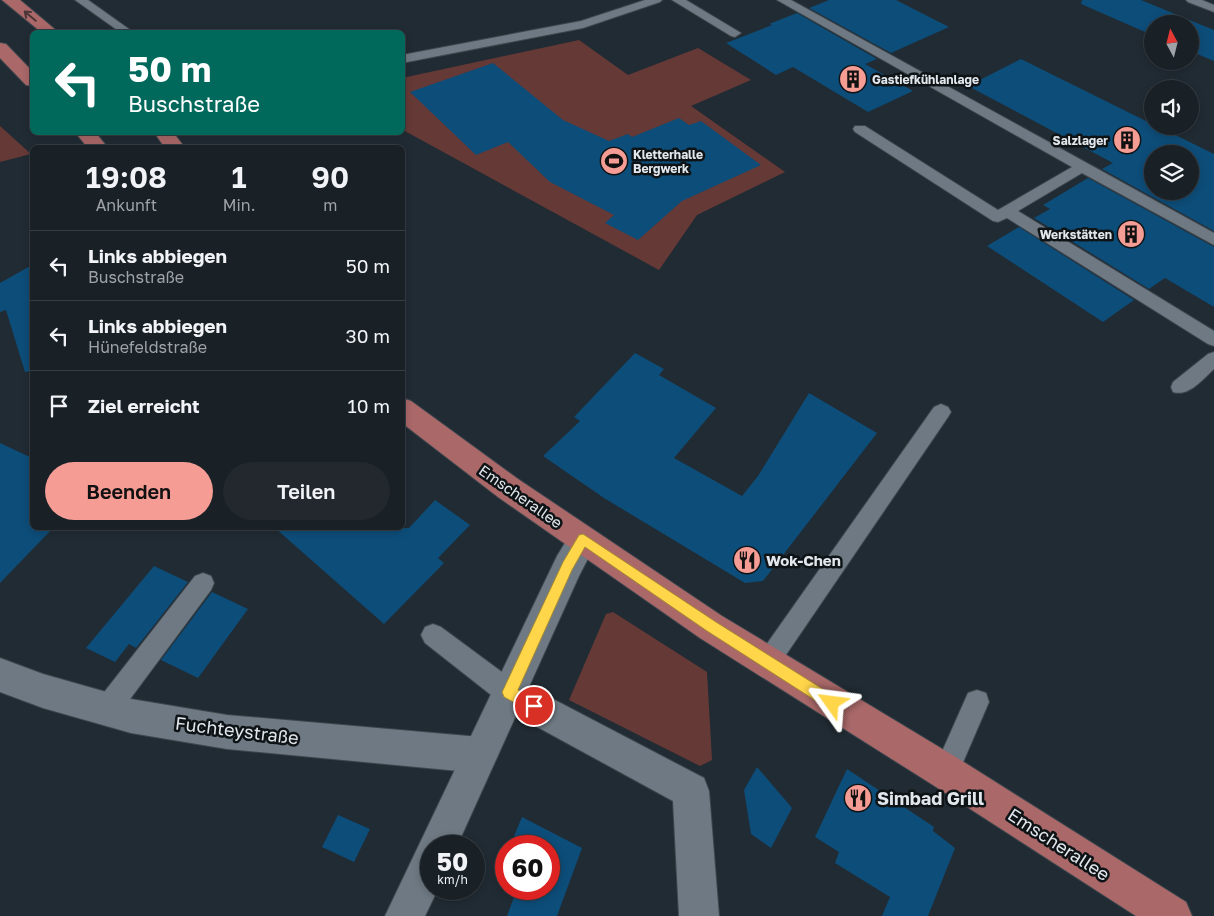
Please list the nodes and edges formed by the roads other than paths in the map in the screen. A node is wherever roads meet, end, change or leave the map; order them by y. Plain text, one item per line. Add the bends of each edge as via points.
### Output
1 (10, 0) edge
2 (81, 0) edge
3 (656, 0) edge
4 (701, 0) edge
5 (783, 0) edge
6 (1192, 0) edge
7 (682, 2) edge
8 (1214, 9) edge
9 (48, 30) edge
10 (124, 30) edge
11 (735, 33) dead end
12 (0, 48) edge
13 (405, 58) edge
14 (30, 78) edge
15 (860, 129) dead end
16 (87, 135) edge
17 (165, 135) edge
18 (95, 145) edge
19 (174, 145) edge
20 (1082, 167) junction
21 (1007, 211) junction
22 (1214, 240) edge
23 (1214, 339) edge
24 (1214, 359) edge
25 (1180, 387) dead end
26 (405, 410) edge
27 (941, 412) dead end
28 (583, 539) junction
29 (203, 583) dead end
30 (433, 635) dead end
31 (767, 663) junction
32 (0, 675) edge
33 (509, 692) junction
34 (977, 702) dead end
35 (107, 710) junction
36 (480, 755) junction
37 (946, 772) junction
38 (443, 835) edge
39 (420, 884) edge
40 (405, 916) edge
41 (699, 916) edge
42 (1172, 916) edge

9 -> 1 main road
2 - 10 lane
3 - 13 lane via 583,24
4 - 7 lane
5 - 20 lane
6 - 8 lane
7 - 11 lane
12 - 14 main road
15 - 21 lane via 998,217
16 - 18 main road
17 - 19 main road
20 - 21 lane
20 - 22 lane
21 - 23 lane
24 - 25 lane
26 - 28 main road, Emscherallee via 508,488
27 - 31 lane
28 - 31 main road, Emscherallee
28 - 33 street
29 - 35 lane
30 - 33 lane
31 - 37 main road, Emscherallee
32 - 35 street, Fuchteystraße
33 - 36 street
33 - 41 street via 691,791
34 - 37 lane
35 - 36 street, Fuchteystraße via 227,732
36 - 38 street
37 - 42 main road, Emscherallee
39 - 40 street

